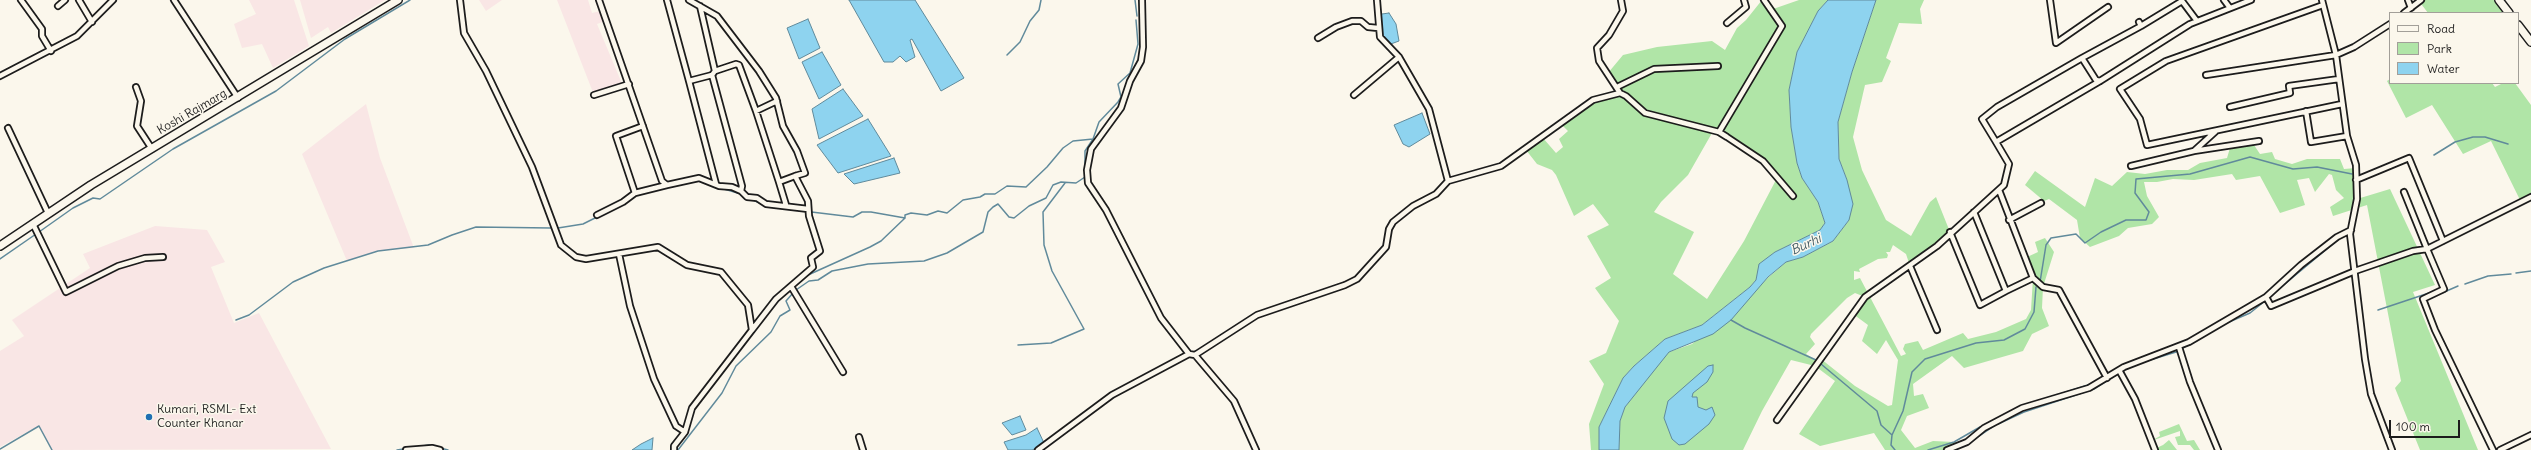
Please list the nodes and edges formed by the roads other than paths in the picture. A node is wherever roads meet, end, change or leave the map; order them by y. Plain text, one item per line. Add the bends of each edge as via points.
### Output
1 (21, 0) edge
2 (65, 0) edge
3 (79, 0) edge
4 (112, 0) edge
5 (174, 0) edge
6 (398, 0) edge
7 (460, 0) edge
8 (599, 0) edge
9 (667, 0) edge
10 (689, 0) edge
11 (1142, 0) edge
12 (1377, 0) edge
13 (1621, 0) edge
14 (1744, 0) edge
15 (1764, 0) edge
16 (2050, 0) edge
17 (2224, 0) edge
18 (2251, 0) edge
19 (2408, 0) edge
20 (2421, 0) edge
21 (2499, 0) edge
22 (2243, 2) edge
23 (2322, 2) edge
24 (58, 6) dead end
25 (700, 6) junction
26 (2108, 7) dead end
27 (2230, 8) junction
28 (2411, 8) junction
29 (2405, 12) edge
30 (2508, 12) edge
31 (2197, 21) junction
32 (92, 22) junction
33 (1727, 23) dead end
34 (2389, 25) edge
35 (2519, 26) edge
36 (1378, 28) junction
37 (1318, 38) dead end
38 (2531, 42) edge
39 (51, 51) junction
40 (2336, 54) junction
41 (1399, 57) junction
42 (2082, 58) junction
43 (1718, 66) dead end
44 (714, 73) junction
45 (2206, 75) dead end
46 (0, 76) edge
47 (2339, 79) junction
48 (689, 81) junction
49 (2100, 81) junction
50 (629, 84) junction
51 (136, 87) dead end
52 (1617, 87) junction
53 (1620, 94) junction
54 (594, 95) dead end
55 (1354, 95) dead end
56 (238, 98) junction
57 (777, 102) junction
58 (2342, 104) junction
59 (2230, 107) dead end
60 (756, 111) junction
61 (2306, 111) junction
62 (643, 126) junction
63 (8, 128) dead end
64 (2217, 130) junction
65 (1719, 132) junction
66 (2347, 136) junction
67 (2259, 141) dead end
68 (1996, 142) junction
69 (152, 149) junction
70 (2194, 151) junction
71 (2131, 166) dead end
72 (796, 176) junction
73 (2356, 180) junction
74 (1448, 181) junction
75 (779, 182) junction
76 (716, 184) junction
77 (667, 185) junction
78 (1999, 190) junction
79 (741, 191) junction
80 (2404, 192) dead end
81 (635, 193) junction
82 (1793, 196) dead end
83 (2531, 197) edge
84 (2041, 203) dead end
85 (786, 205) junction
86 (808, 209) junction
87 (1974, 212) junction
88 (48, 213) junction
89 (597, 215) dead end
90 (2009, 220) junction
91 (33, 224) junction
92 (2350, 230) junction
93 (1950, 232) junction
94 (2443, 241) junction
95 (0, 246) edge
96 (2427, 249) junction
97 (618, 254) junction
98 (163, 257) dead end
99 (1910, 266) junction
100 (2355, 271) junction
101 (2033, 278) junction
102 (793, 290) junction
103 (2006, 291) junction
104 (2266, 297) junction
105 (752, 330) junction
106 (1937, 330) dead end
107 (2179, 347) junction
108 (1189, 354) junction
109 (1195, 355) junction
110 (2119, 370) junction
111 (843, 372) dead end
112 (2107, 378) junction
113 (1778, 420) dead end
114 (685, 432) junction
115 (2531, 436) edge
116 (859, 437) dead end
117 (406, 450) edge
118 (440, 450) edge
119 (674, 450) edge
120 (863, 450) edge
121 (1038, 450) edge
122 (1256, 450) edge
123 (1947, 450) edge
124 (2155, 450) edge
125 (2218, 450) edge
126 (2392, 450) edge
127 (2493, 450) edge
128 (2500, 450) edge

1 - 39 street via 42,29 42,36
2 - 24 street
3 - 32 street
4 - 32 street
5 - 56 street
6 - 56 main road, Koshi Rajmarg
7 - 97 street via 464,33 486,71 532,167 561,245 576,257 586,259
8 - 50 street
9 - 48 street
10 - 25 street
11 - 108 street via 1141,61 1130,81 1121,108 1091,149 1087,170 1088,183 1106,210 1161,318
12 - 36 street
13 - 52 street via 1623,11 1609,35 1597,48 1599,61
14 - 33 street via 1746,7
15 - 65 street via 1782,26
16 - 26 street via 2056,43
17 - 27 street
18 - 22 street
19 - 28 street
20 - 28 street
21 - 30 main road
22 - 27 street
23 - 40 street
23 - 64 street via 2166,61 2120,88 2140,119 2147,145
25 - 44 street
25 - 57 street via 717,16 759,71
27 - 31 street
28 - 29 street
31 - 42 street via 2182,1
31 - 49 street
32 - 39 street via 77,36
34 - 40 street via 2354,47
35 - 38 main road
36 - 37 street via 1368,27 1358,20 1352,21
36 - 41 street via 1382,39
39 - 46 street
40 - 45 street
40 - 47 street
41 - 55 street
41 - 74 street via 1429,109
42 - 49 street via 2096,80
42 - 68 street via 1984,115 1982,119
43 - 52 street via 1654,69
44 - 48 street
44 - 60 street via 739,65
44 - 79 street via 742,186
47 - 58 street
47 - 59 street via 2289,86 2290,93
48 - 76 street
49 - 68 street
50 - 54 street
50 - 62 street
51 - 69 street via 141,101 137,126
52 - 53 street
53 - 65 street via 1626,96 1645,113
53 - 74 street via 1593,100 1501,166
56 - 69 main road, Koshi Rajmarg
57 - 60 street
57 - 72 street via 783,126 797,151 805,173
58 - 61 street
58 - 66 street
60 - 75 street
61 - 64 street
61 - 66 street via 2311,142
62 - 77 street via 662,181
62 - 81 street via 616,136
63 - 88 street
64 - 70 street
65 - 82 street via 1763,161
66 - 73 street via 2356,165
67 - 70 street
68 - 78 street via 2009,164 2006,180
69 - 88 main road, Koshi Rajmarg
70 - 71 street
72 - 75 street
72 - 86 street via 808,202
73 - 92 street via 2356,199
73 - 94 street via 2409,158
74 - 109 street via 1436,194 1413,206 1393,222 1386,246 1357,279 1258,315
75 - 85 street
76 - 77 street via 699,178
76 - 79 street
77 - 81 street
78 - 87 street
78 - 90 street
79 - 85 street via 747,197 757,198 766,204
80 - 96 street
81 - 89 street
83 - 94 street
84 - 90 street
85 - 86 street
86 - 102 street via 820,251 812,258 813,267
87 - 93 street
87 - 103 street
88 - 91 main road, Koshi Rajmarg
90 - 101 street
91 - 95 main road, Koshi Rajmarg
91 - 98 street via 66,292 118,266 145,258
92 - 100 street
92 - 104 street via 2301,265
93 - 99 street via 1937,246
93 - 103 street via 1980,305
94 - 96 street
96 - 100 street via 2413,251
96 - 127 street via 2444,289 2423,299 2435,330
97 - 105 street via 658,247 687,265 721,272 748,305
97 - 114 street via 630,306 654,378 676,426
99 - 106 street
99 - 113 street via 1865,297
100 - 104 street via 2271,306
100 - 126 street via 2371,394
101 - 103 street
101 - 112 street via 2043,287 2059,290
102 - 105 street via 776,299
102 - 111 street
104 - 107 street
105 - 114 street via 692,408
107 - 110 street via 2142,359
107 - 125 street via 2190,382
108 - 109 street
108 - 121 street via 1112,395
109 - 122 street via 1234,401
110 - 112 street
110 - 124 street via 2135,399
112 - 123 street via 2089,388 2022,408 1984,428 1967,442
114 - 119 street via 674,446
115 - 128 street
116 - 120 street
117 - 118 street

